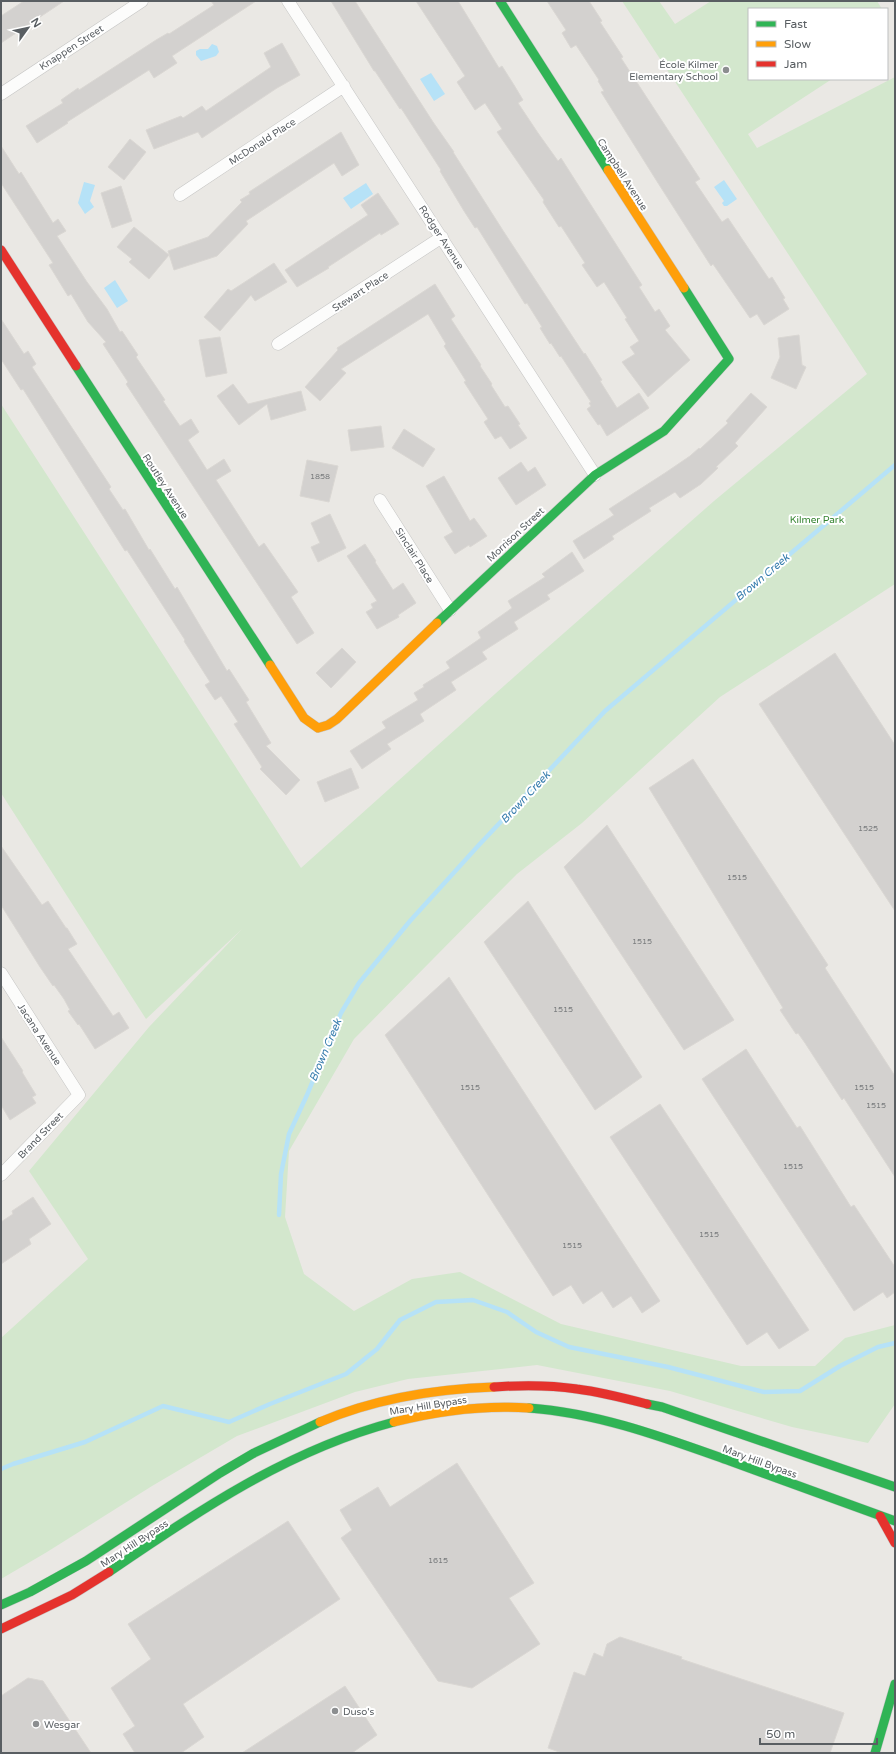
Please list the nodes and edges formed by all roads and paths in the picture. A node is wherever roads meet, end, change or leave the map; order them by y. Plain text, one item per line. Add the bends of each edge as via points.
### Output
1 (142, 1) edge
2 (288, 1) edge
3 (500, 1) edge
4 (344, 86) junction
5 (1, 94) edge
6 (180, 195) dead end
7 (442, 237) junction
8 (1, 250) edge
9 (278, 344) dead end
10 (729, 359) joint
11 (595, 475) junction
12 (380, 500) dead end
13 (450, 610) junction
14 (318, 728) joint
15 (1, 973) edge
16 (79, 1095) joint
17 (1, 1175) edge
18 (893, 1486) edge
19 (880, 1516) junction
20 (895, 1521) edge
21 (895, 1543) edge
22 (1, 1605) edge
23 (1, 1630) edge
24 (895, 1684) edge
25 (875, 1753) edge

1 - 5 street, Knappen Street
2 - 4 street, Rodger Avenue
3 - 10 main road, Campbell Avenue
4 - 6 street, McDonald Place
4 - 7 street, Rodger Avenue
7 - 9 street, Stewart Place
7 - 11 street, Rodger Avenue
8 - 14 main road, Routley Avenue via 294,703 307,722
10 - 11 main road, Morrison Street via 664,431
11 - 13 main road, Morrison Street
12 - 13 street, Sinclair Place
13 - 14 main road, Morrison Street via 336,719
15 - 16 street, Jacana Avenue
16 - 17 street, Brand Street
18 - 22 main road, Mary Hill Bypass via 662,1407 626,1399 577,1389 532,1386 440,1390 360,1408 267,1445 75,1567
19 - 20 main road, Mary Hill Bypass
19 - 21 main road
19 - 23 main road, Mary Hill Bypass via 621,1424 524,1408 438,1413 363,1429 274,1467 229,1493 82,1589
24 - 25 main road

